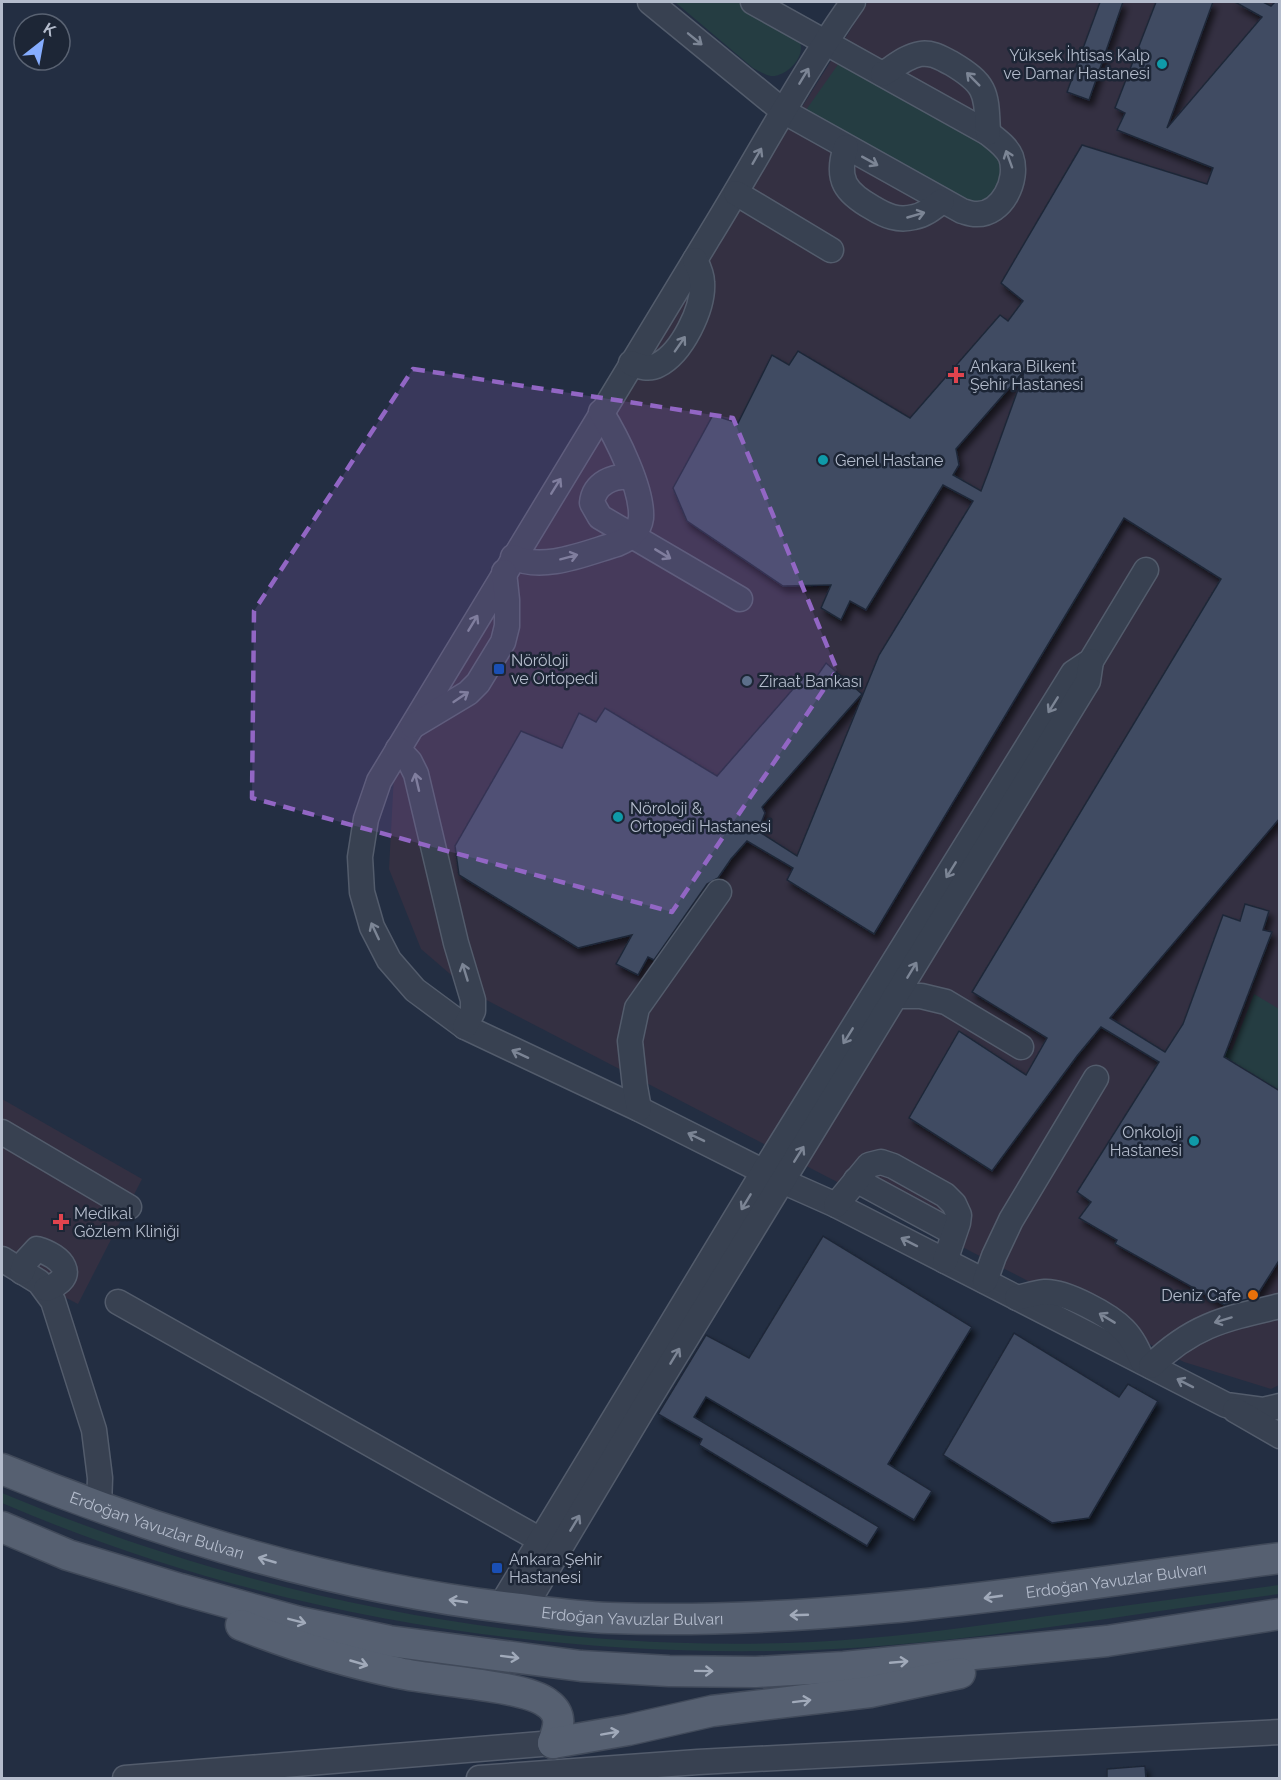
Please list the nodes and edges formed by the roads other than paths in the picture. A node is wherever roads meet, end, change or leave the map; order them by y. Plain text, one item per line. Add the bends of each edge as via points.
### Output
1 (650, 2) edge
2 (753, 2) edge
3 (853, 2) edge
4 (825, 41) junction
5 (883, 74) junction
6 (783, 111) junction
7 (988, 133) junction
8 (846, 147) junction
9 (736, 193) junction
10 (942, 201) junction
11 (831, 250) dead end
12 (695, 260) junction
13 (632, 363) junction
14 (601, 412) junction
15 (632, 477) junction
16 (632, 536) junction
17 (508, 564) junction
18 (1146, 570) dead end
19 (740, 599) dead end
20 (1091, 661) junction
21 (411, 727) junction
22 (398, 749) junction
23 (719, 892) dead end
24 (896, 996) junction
25 (465, 1027) junction
26 (1021, 1047) dead end
27 (1096, 1078) dead end
28 (639, 1109) junction
29 (2, 1131) edge
30 (773, 1176) junction
31 (836, 1205) junction
32 (129, 1207) dead end
33 (2, 1260) edge
34 (945, 1261) junction
35 (985, 1281) junction
36 (118, 1302) dead end
37 (1280, 1306) edge
38 (1147, 1364) junction
39 (1226, 1405) junction
40 (1280, 1406) edge
41 (1280, 1436) edge
42 (2, 1469) edge
43 (99, 1506) junction
44 (2, 1527) edge
45 (550, 1545) junction
46 (68, 1555) junction
47 (1280, 1558) edge
48 (512, 1608) junction
49 (1280, 1614) edge
50 (1107, 1641) junction
51 (1280, 1732) edge
52 (553, 1743) junction
53 (125, 1779) edge
54 (479, 1779) edge

1 -> 6 street
2 - 4 street
3 - 4 street
4 - 5 street
6 -> 4 street
5 - 7 street
7 -> 5 street via 986,101 979,84 938,56 918,54
6 - 8 street
9 -> 6 street
10 -> 7 street via 976,214 990,211 1002,201 1010,189 1011,157
8 -> 10 street
8 -> 10 street via 842,173 854,198 896,218 914,217
9 - 11 street
9 - 12 street
12 - 13 street
13 -> 12 street via 647,368 658,365 683,340 701,300 702,280
13 - 14 street
14 - 15 street
17 -> 14 street
15 - 16 street via 640,518
15 - 16 street via 606,481 594,494 592,503 600,517
17 -> 16 street via 546,563 617,544
16 -> 19 street
21 -> 17 street
21 -> 17 street via 468,693 503,642 507,627
18 - 20 street
24 -> 20 street via 1088,681
20 -> 30 street via 1073,673
21 - 22 street
25 -> 22 street via 473,1011 473,1000 416,774
25 -> 22 street via 415,990 389,960 372,927 362,892 360,857 366,819 379,781
23 - 28 street via 637,1008 630,1041
24 - 26 street via 946,1002
30 -> 24 street
28 -> 25 street
27 - 35 street via 1011,1220
30 -> 28 street
29 - 32 street
30 - 31 street
30 - 45 street
34 -> 31 street
31 - 34 street via 856,1180 954,1233
33 - 43 street via 22,1272 37,1249 60,1260 64,1268 62,1279 46,1289 94,1430
34 - 35 street
38 -> 35 street
36 - 45 street
37 -> 38 street via 1203,1327
39 -> 38 street
39 - 40 street via 1263,1410
39 - 41 street
42 - 43 main road, Erdoğan Yavuzlar Bulvarı
48 -> 43 main road, Erdoğan Yavuzlar Bulvarı via 424,1596 314,1573 159,1528
44 - 46 main road
45 - 48 street
46 -> 50 main road via 299,1622 389,1641 581,1666 777,1671
46 -> 52 main road via 303,1647 400,1674 532,1695 546,1701 560,1719
47 -> 48 main road, Erdoğan Yavuzlar Bulvarı via 952,1602 838,1613 666,1619 607,1618
49 - 50 main road
52 -> 50 main road via 712,1711 870,1692
51 - 54 street via 698,1762
52 - 53 street

